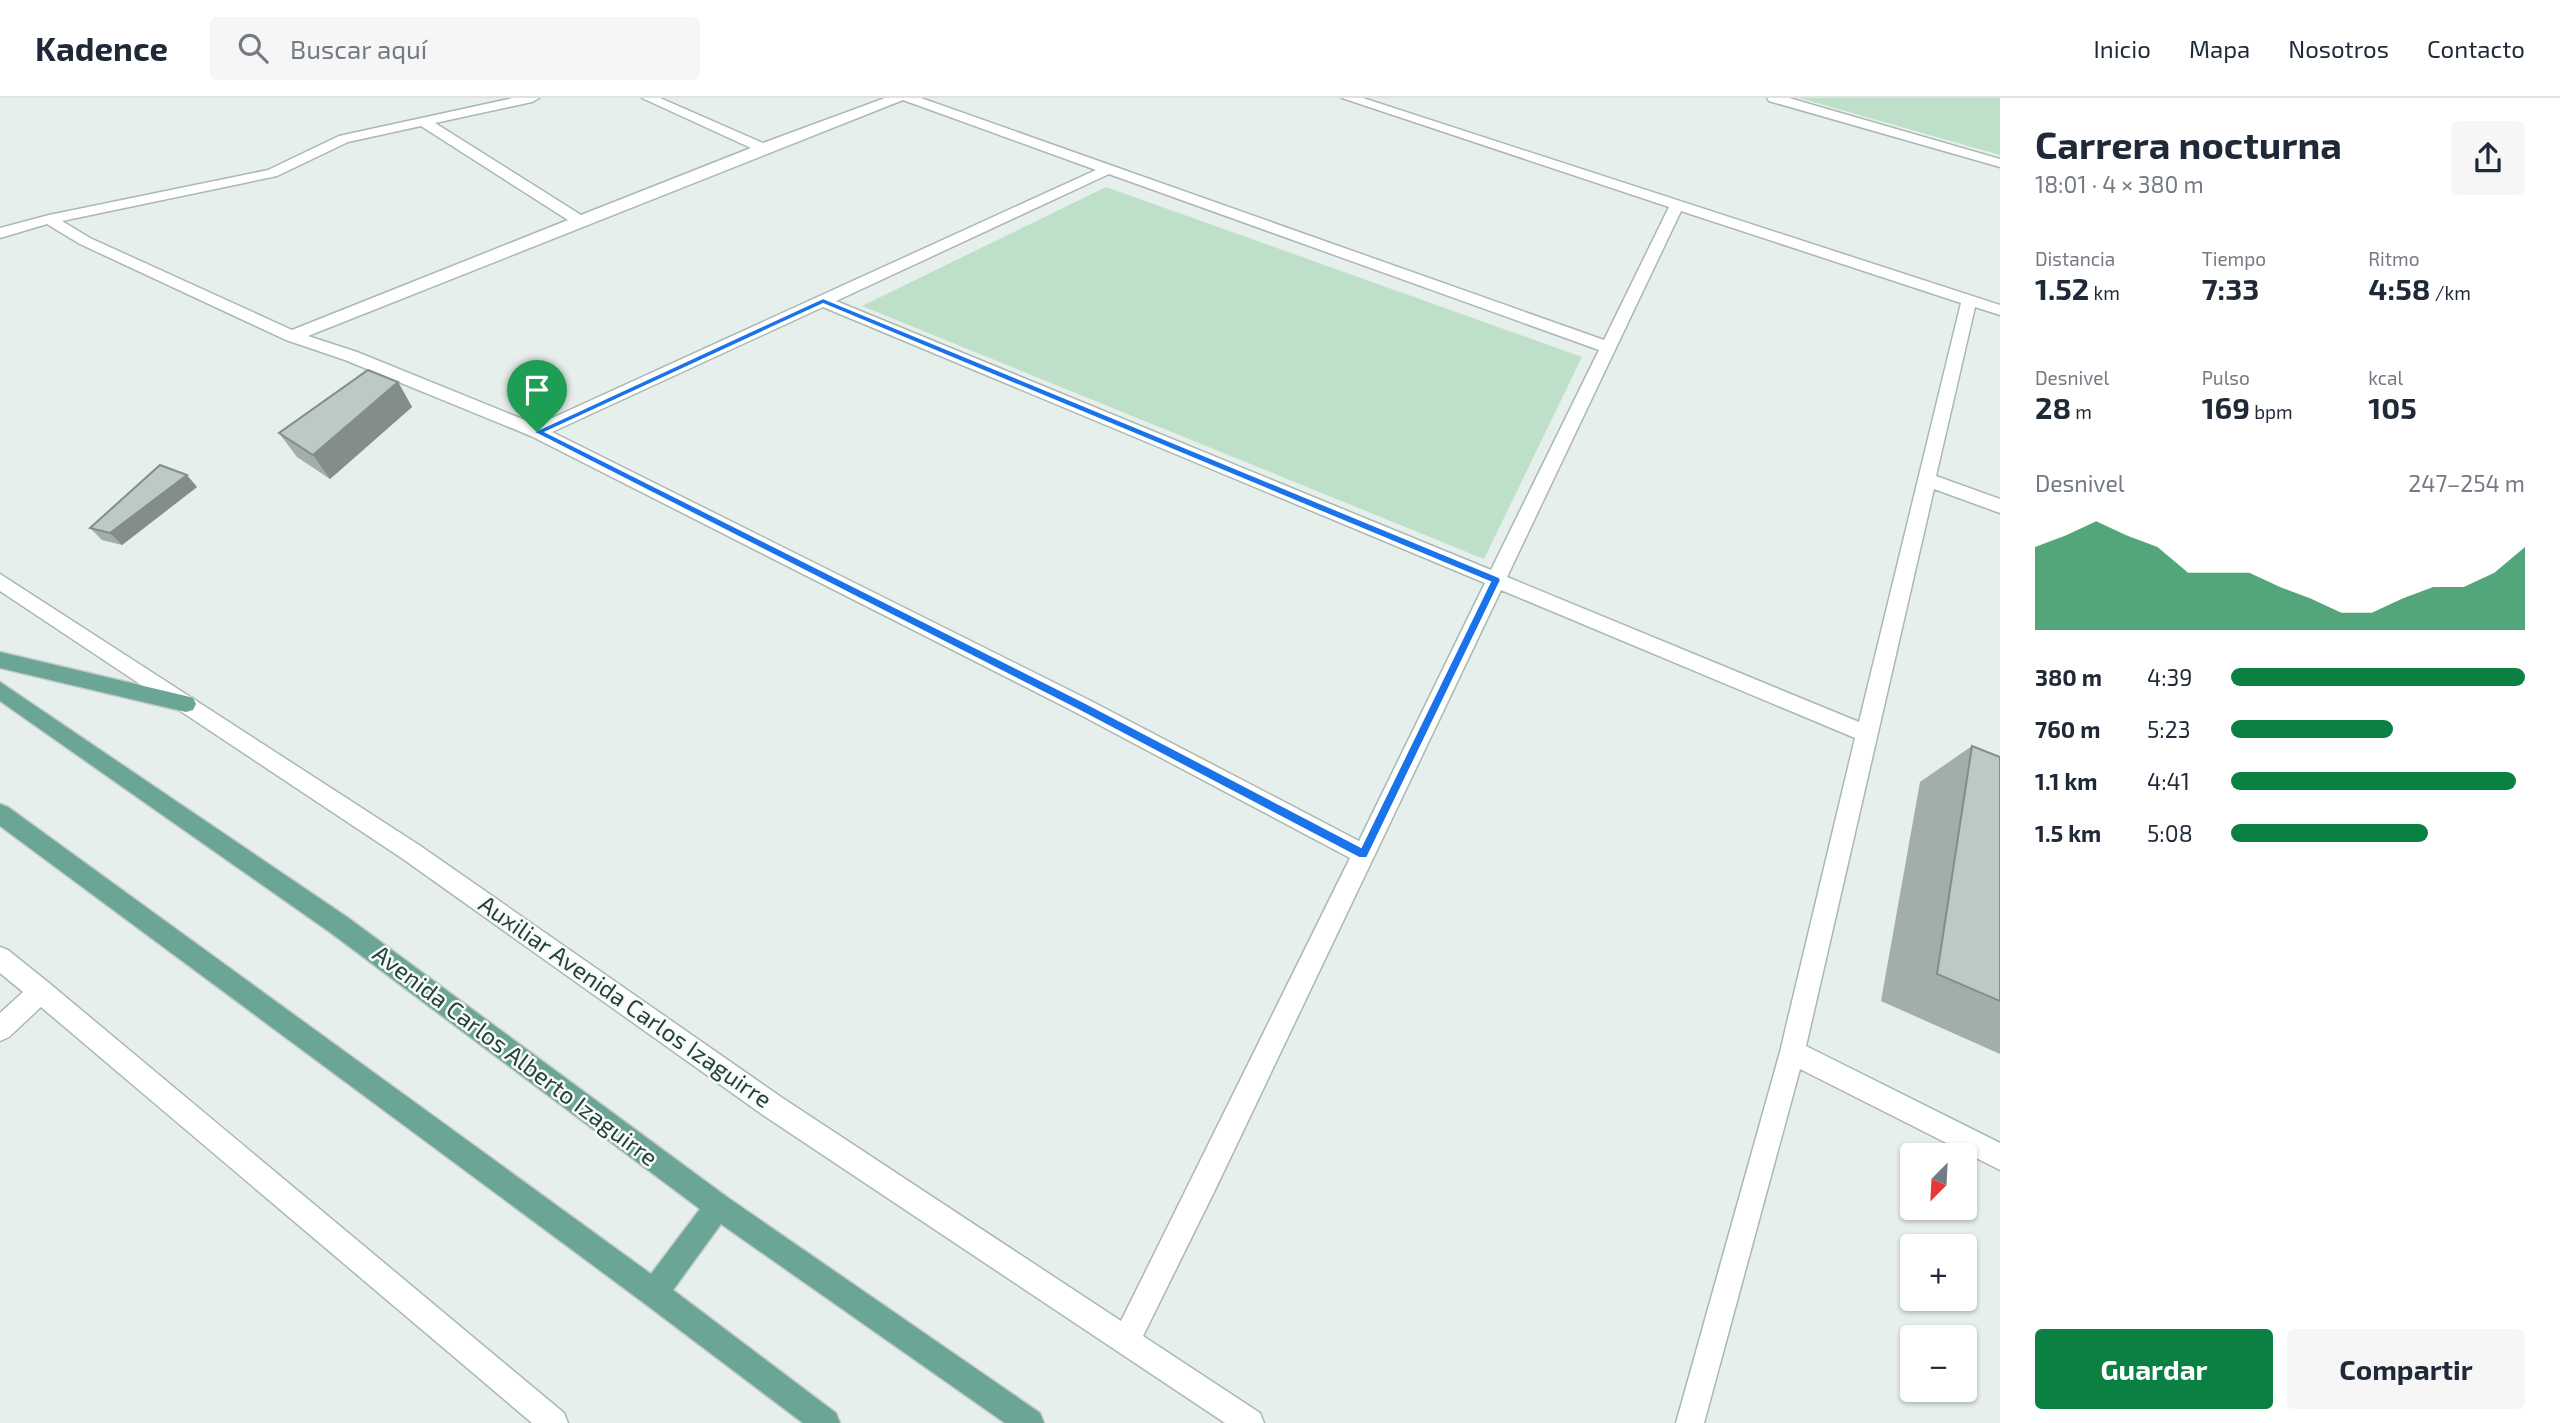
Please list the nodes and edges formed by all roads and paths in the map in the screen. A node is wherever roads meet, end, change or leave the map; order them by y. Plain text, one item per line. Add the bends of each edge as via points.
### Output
1 (532, 98) edge
2 (649, 98) edge
3 (897, 98) edge
4 (908, 98) edge
5 (1349, 98) edge
6 (1774, 98) edge
7 (423, 122) junction
8 (763, 148) junction
9 (2000, 163) edge
10 (1108, 169) junction
11 (1677, 205) junction
12 (49, 219) junction
13 (579, 221) junction
14 (0, 233) edge
15 (823, 300) junction
16 (1969, 300) junction
17 (2000, 310) edge
18 (292, 336) junction
19 (1608, 347) junction
20 (537, 432) junction
21 (1926, 480) junction
22 (2000, 506) edge
23 (1496, 580) junction
24 (0, 581) edge
25 (0, 660) edge
26 (0, 690) edge
27 (187, 704) junction
28 (1867, 734) junction
29 (0, 814) edge
30 (1363, 854) junction
31 (0, 958) edge
32 (41, 991) junction
33 (0, 1028) edge
34 (1792, 1052) junction
35 (2000, 1157) edge
36 (718, 1206) junction
37 (654, 1293) junction
38 (1125, 1342) junction
39 (554, 1423) edge
40 (826, 1423) edge
41 (1030, 1423) edge
42 (1250, 1423) edge
43 (1690, 1423) edge

1 - 7 street
2 - 8 street
3 - 8 street
4 - 10 street
5 - 11 street
6 - 9 street
7 - 12 street via 344,139 272,173
7 - 13 street
8 - 13 street
10 - 15 street
10 - 19 street
11 - 16 street
11 - 19 street
12 - 14 street
12 - 18 street via 85,241
13 - 18 street
15 - 20 street
15 - 23 street
16 - 17 street
16 - 21 street
18 - 20 street
19 - 23 street
20 - 30 street via 1080,705
21 - 22 street
21 - 28 street
23 - 28 street
23 - 30 street
24 - 27 street, Auxiliar Avenida Carlos Izaguirre
25 - 27 main road
26 - 36 main road, Avenida Carlos Alberto Izaguirre via 339,925
27 - 38 street, Auxiliar Avenida Carlos Izaguirre via 411,852 772,1106
28 - 34 street
29 - 37 main road
30 - 38 street
31 - 32 street
32 - 33 street
32 - 39 street
34 - 35 street
34 - 43 street
36 - 37 main road
36 - 41 main road, Avenida Carlos Alberto Izaguirre
37 - 40 main road
38 - 42 street, Auxiliar Avenida Carlos Izaguirre

